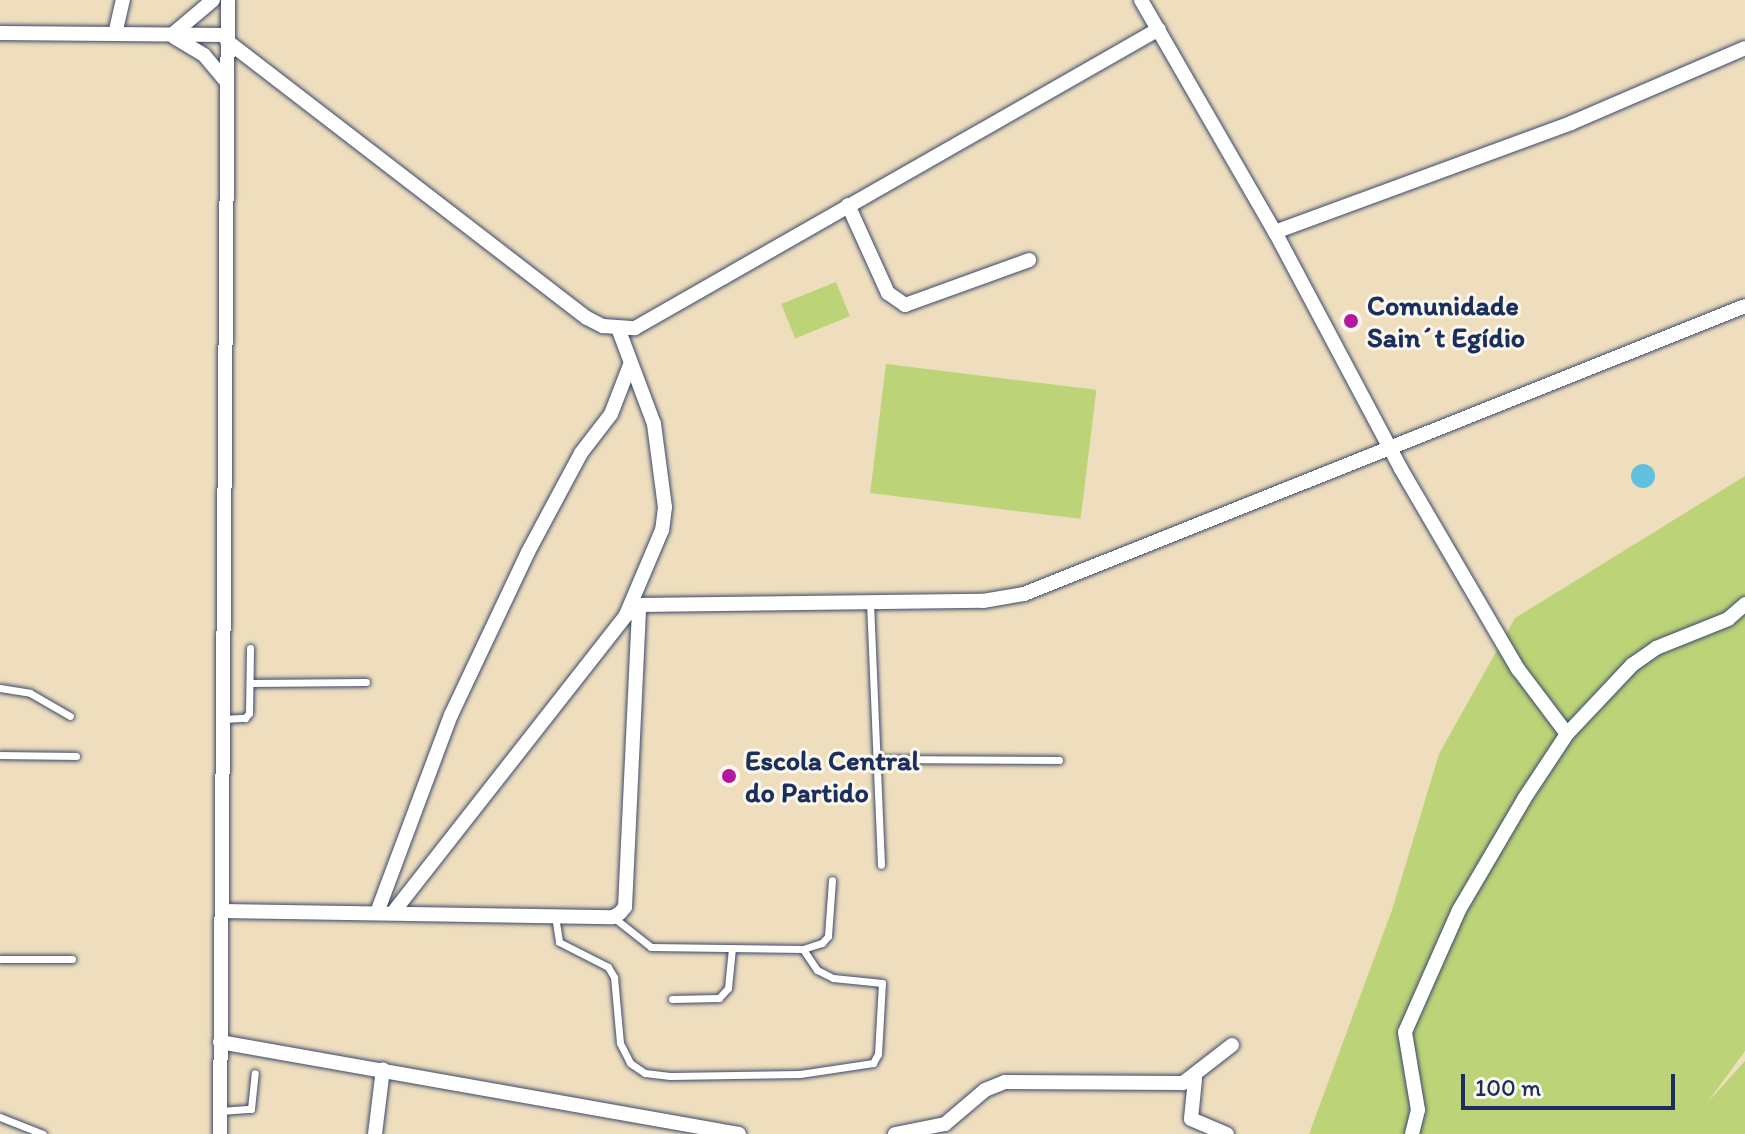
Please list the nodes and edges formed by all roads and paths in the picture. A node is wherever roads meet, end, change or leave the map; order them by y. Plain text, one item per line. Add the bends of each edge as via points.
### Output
1 (123, 0) edge
2 (213, 0) edge
3 (228, 0) edge
4 (1141, 0) edge
5 (1159, 29) junction
6 (0, 33) edge
7 (115, 34) junction
8 (170, 35) junction
9 (226, 38) junction
10 (1745, 48) edge
11 (226, 81) junction
12 (848, 205) junction
13 (1275, 232) junction
14 (1029, 260) dead end
15 (1745, 306) edge
16 (618, 328) junction
17 (630, 365) junction
18 (1390, 448) junction
19 (870, 602) junction
20 (1745, 604) edge
21 (639, 605) junction
22 (626, 615) junction
23 (250, 648) dead end
24 (366, 682) dead end
25 (250, 683) junction
26 (0, 688) edge
27 (70, 716) dead end
28 (223, 719) junction
29 (1567, 734) junction
30 (0, 755) edge
31 (76, 756) dead end
32 (877, 759) junction
33 (1059, 760) dead end
34 (881, 865) dead end
35 (832, 880) dead end
36 (378, 910) junction
37 (395, 910) junction
38 (222, 911) junction
39 (555, 916) junction
40 (613, 917) junction
41 (732, 948) junction
42 (803, 949) junction
43 (0, 959) edge
44 (72, 959) dead end
45 (672, 999) dead end
46 (220, 1042) junction
47 (1232, 1045) dead end
48 (383, 1069) junction
49 (255, 1073) dead end
50 (1195, 1079) junction
51 (220, 1111) junction
52 (0, 1117) edge
53 (43, 1134) edge
54 (220, 1134) edge
55 (375, 1134) edge
56 (739, 1134) edge
57 (895, 1134) edge
58 (1227, 1134) edge
59 (1412, 1134) edge

1 - 7 street
2 - 8 street
3 - 9 street
4 - 5 street
5 - 12 street
5 - 13 street
6 - 7 street
7 - 8 street
8 - 9 street
8 - 11 street via 204,55
9 - 11 street
9 - 16 street via 587,318
10 - 13 street via 1571,123
11 - 28 street
12 - 14 street via 888,293 905,305
12 - 16 street via 635,328
13 - 18 street
15 - 18 street
16 - 17 street
17 - 22 street via 654,424 665,507 662,530
17 - 36 street via 615,392 611,414 563,486 451,715
18 - 19 street via 1024,594 1002,600
18 - 29 street via 1518,669
19 - 21 street
19 - 32 lane
20 - 29 street via 1728,619 1656,648 1632,665
21 - 22 street
21 - 40 street via 625,907
22 - 37 street
23 - 25 lane
24 - 25 lane
25 - 28 lane via 249,713
26 - 27 lane via 30,693
28 - 38 street
29 - 59 street via 1459,910 1405,1032 1418,1110
30 - 31 lane
32 - 33 lane
32 - 34 lane
35 - 42 lane via 828,936
36 - 37 street
36 - 38 street
37 - 39 street
38 - 46 street
39 - 40 street
39 - 42 lane via 559,942 608,967 614,977 620,1043 630,1063 645,1073 800,1074 873,1063 882,983 833,978 817,970
40 - 41 lane via 651,947
41 - 42 lane
41 - 45 lane via 728,988 719,998
43 - 44 lane
46 - 48 street
46 - 51 street
47 - 50 street
48 - 55 street
48 - 56 street
49 - 51 lane via 251,1109
50 - 57 street via 1169,1084 1005,1082 985,1090 945,1124
50 - 58 street via 1191,1119
51 - 54 street
52 - 53 lane

